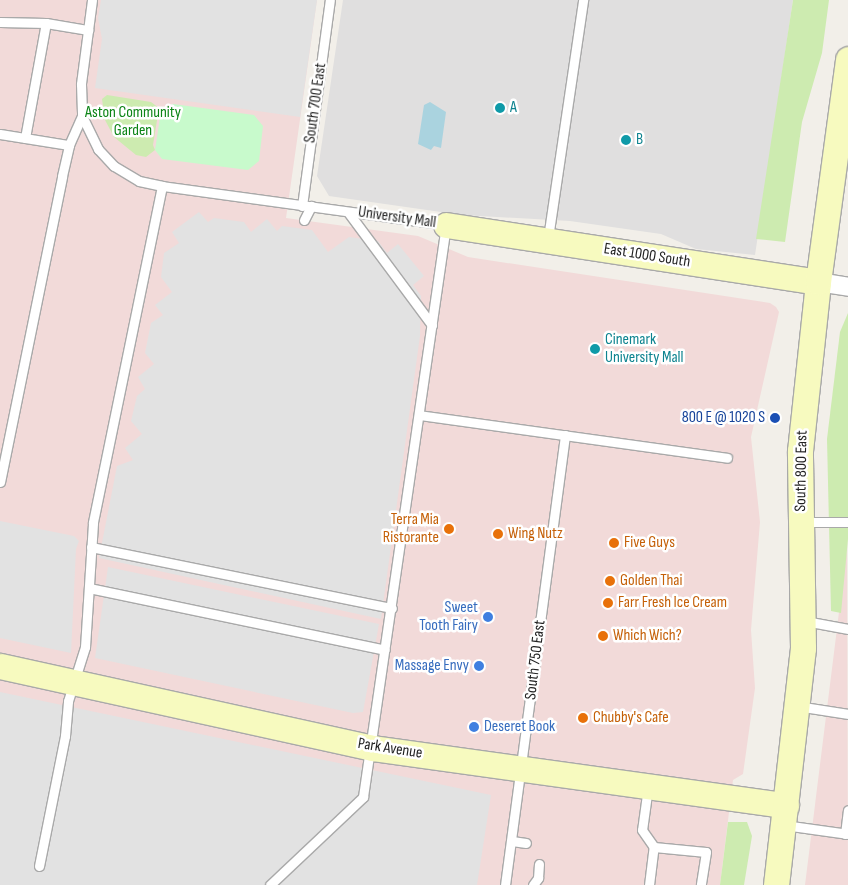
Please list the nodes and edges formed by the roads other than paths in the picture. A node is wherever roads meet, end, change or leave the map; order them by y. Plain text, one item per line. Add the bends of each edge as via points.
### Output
1 (92, 0) edge
2 (330, 0) edge
3 (583, 0) edge
4 (0, 22) edge
5 (46, 23) junction
6 (88, 30) junction
7 (848, 59) edge
8 (82, 116) junction
9 (0, 134) edge
10 (25, 138) junction
11 (69, 145) junction
12 (842, 146) edge
13 (162, 186) junction
14 (306, 206) junction
15 (348, 212) junction
16 (304, 220) dead end
17 (446, 225) junction
18 (548, 241) junction
19 (818, 282) junction
20 (848, 287) edge
21 (432, 325) junction
22 (419, 415) junction
23 (565, 435) junction
24 (727, 458) dead end
25 (0, 482) edge
26 (801, 522) junction
27 (848, 522) edge
28 (91, 547) junction
29 (89, 588) junction
30 (392, 608) junction
31 (802, 620) junction
32 (848, 629) edge
33 (385, 650) junction
34 (0, 666) edge
35 (74, 683) junction
36 (797, 706) junction
37 (848, 714) edge
38 (373, 748) junction
39 (522, 768) junction
40 (648, 786) junction
41 (848, 810) edge
42 (784, 815) junction
43 (846, 834) edge
44 (512, 841) junction
45 (526, 843) dead end
46 (654, 847) junction
47 (540, 864) dead end
48 (39, 866) dead end
49 (270, 885) edge
50 (505, 885) edge
51 (533, 885) edge
52 (649, 885) edge
53 (701, 885) edge
54 (776, 885) edge

1 - 6 lane, University Mall
2 - 14 lane, South 700 East
3 - 18 lane
4 - 5 lane
5 - 6 lane
5 - 10 lane
6 - 8 lane, University Mall via 81,84
7 - 12 street, South 800 East
8 - 11 lane
8 - 13 lane, University Mall via 98,149 114,166 139,181
9 - 10 lane
10 - 11 lane
11 - 25 lane
12 - 19 street, South 800 East
13 - 14 lane, University Mall
13 - 28 lane via 93,522
14 - 15 lane, University Mall
14 - 16 lane, South 700 East
15 - 17 lane, University Mall
15 - 21 lane
17 - 18 street, East 1000 South
17 - 21 lane, University Mall
18 - 19 street, East 1000 South
19 - 20 street, East 1000 South
19 - 26 street, South 800 East via 800,451
21 - 22 lane, University Mall
22 - 23 lane
22 - 30 lane, University Mall
23 - 24 lane
23 - 39 lane, South 750 East
26 - 27 lane
26 - 31 street, South 800 East
28 - 29 lane
28 - 30 lane
29 - 33 lane
29 - 35 lane via 85,647
30 - 33 lane, University Mall
31 - 32 lane
31 - 36 street, South 800 East
33 - 38 lane, University Mall
34 - 35 street, Park Avenue
35 - 38 street, Park Avenue
35 - 48 lane
36 - 37 lane
36 - 42 street, South 800 East
38 - 39 street, Park Avenue
38 - 49 lane, University Mall via 364,797
39 - 40 street, Park Avenue
39 - 44 lane, South 750 East
40 - 42 street, Park Avenue
40 - 46 lane via 642,830
41 - 43 lane
42 - 43 lane
42 - 54 street, South 800 East
44 - 45 lane
44 - 50 lane, South 750 East
46 - 52 lane
46 - 53 lane via 706,852
47 - 51 lane via 538,878

